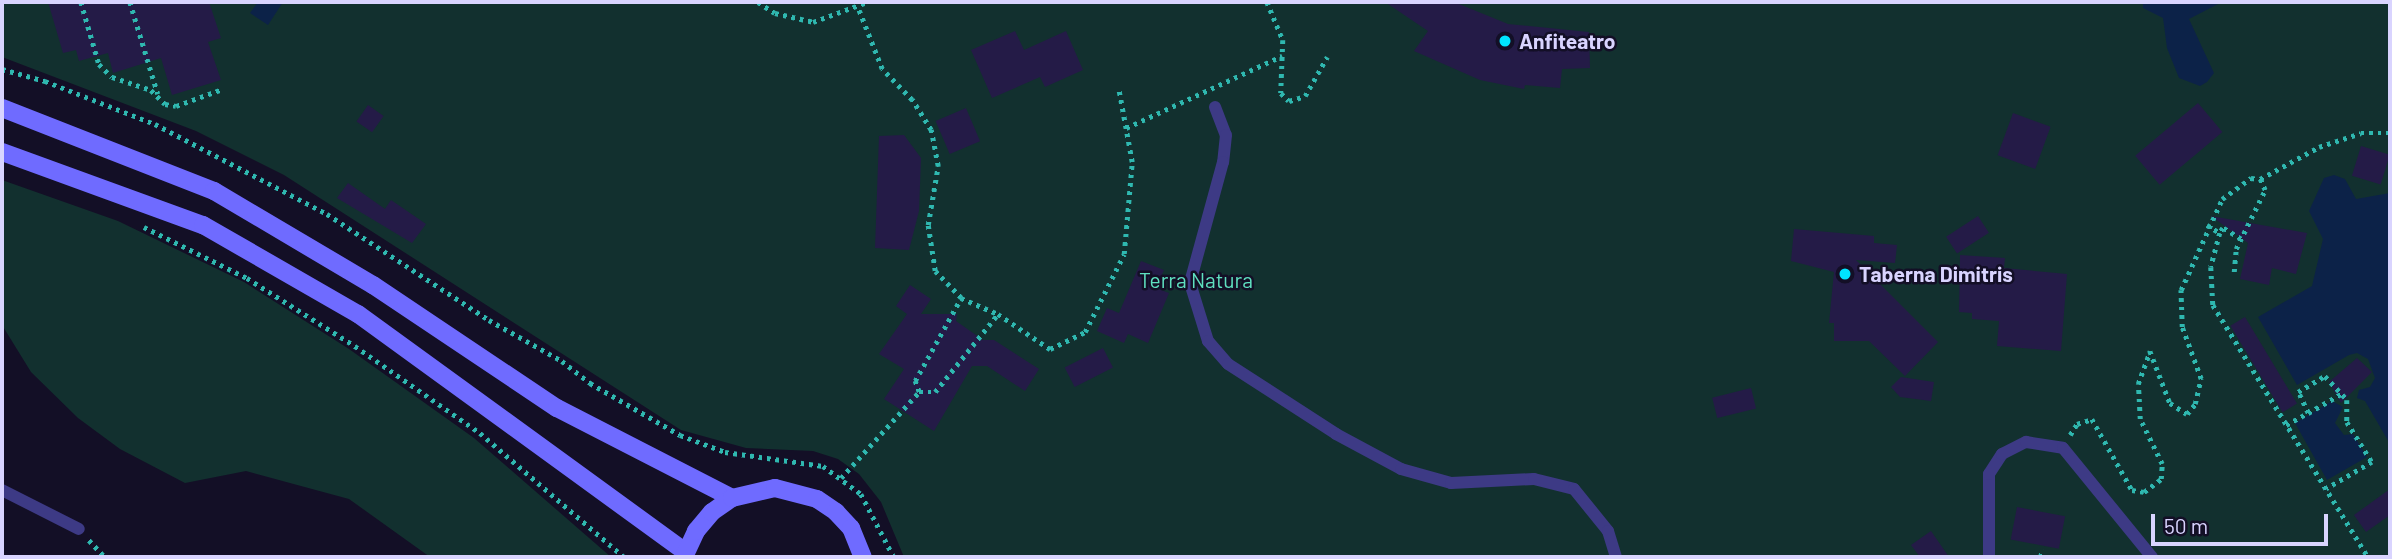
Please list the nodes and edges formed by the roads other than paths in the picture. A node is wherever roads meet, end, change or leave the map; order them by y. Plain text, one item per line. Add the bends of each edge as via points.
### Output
1 (1215, 107) dead end
2 (2, 108) edge
3 (2, 152) edge
4 (2, 490) edge
5 (732, 498) junction
6 (79, 529) dead end
7 (684, 555) edge
8 (863, 557) edge
9 (1616, 557) edge
10 (1989, 557) edge
11 (2152, 557) edge

1 - 9 lane via 1226,135 1223,162 1190,283 1208,341 1228,364 1336,434 1401,469 1451,483 1534,479 1574,489 1608,531
2 - 5 main road via 214,191 373,285 557,408
3 - 7 main road via 202,225 358,314
4 - 6 lane
5 - 7 main road via 712,512
5 - 8 main road via 775,488 817,499 851,528
10 - 11 lane via 1989,474 2001,454 2026,442 2063,448

